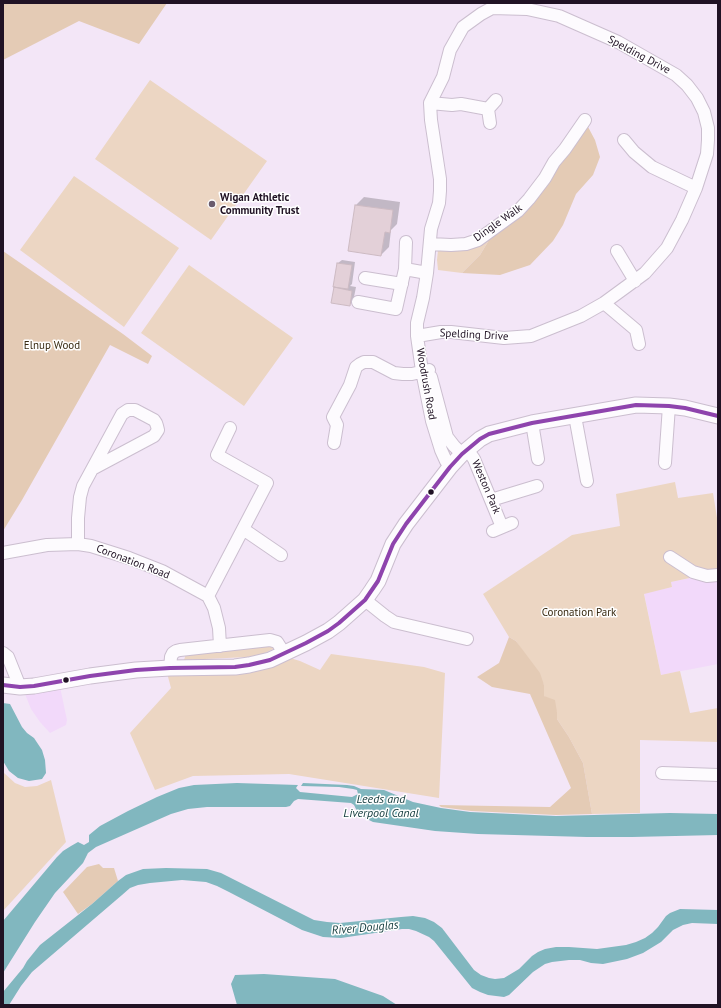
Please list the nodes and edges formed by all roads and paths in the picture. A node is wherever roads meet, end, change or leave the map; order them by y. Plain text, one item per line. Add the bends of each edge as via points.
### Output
1 (492, 6) edge
2 (496, 100) dead end
3 (430, 103) junction
4 (488, 110) junction
5 (585, 120) dead end
6 (490, 123) dead end
7 (713, 125) edge
8 (624, 140) dead end
9 (696, 188) junction
10 (406, 242) dead end
11 (430, 244) junction
12 (617, 251) dead end
13 (405, 269) junction
14 (427, 273) junction
15 (365, 278) dead end
16 (635, 281) junction
17 (402, 284) junction
18 (358, 302) dead end
19 (604, 303) junction
20 (421, 336) junction
21 (640, 344) dead end
22 (426, 370) junction
23 (669, 406) junction
24 (575, 416) junction
25 (718, 416) edge
26 (532, 423) junction
27 (230, 428) dead end
28 (334, 443) dead end
29 (464, 452) junction
30 (538, 460) dead end
31 (665, 462) dead end
32 (450, 467) junction
33 (94, 468) junction
34 (587, 481) dead end
35 (537, 486) dead end
36 (491, 500) junction
37 (502, 527) dead end
38 (244, 529) junction
39 (78, 544) junction
40 (3, 553) edge
41 (281, 555) dead end
42 (670, 558) dead end
43 (718, 575) edge
44 (208, 596) junction
45 (365, 600) junction
46 (462, 635) dead end
47 (220, 646) junction
48 (3, 652) edge
49 (284, 654) junction
50 (170, 668) junction
51 (3, 685) edge
52 (20, 687) junction
53 (662, 773) dead end
54 (718, 775) edge

1 - 3 street, Spelding Drive via 463,27 450,50 443,77
1 - 7 street, Spelding Drive via 527,9 559,16 618,42 676,74 697,98
2 - 4 street
3 - 4 street via 461,104
3 - 11 street via 440,191
4 - 6 street
5 - 11 street, Dingle Walk via 574,130 565,149 545,178 518,211 478,240 466,244
7 - 9 street, Spelding Drive
8 - 9 street via 652,167
9 - 16 street, Spelding Drive via 667,248 646,274
10 - 13 street
11 - 14 street, Woodrush Road
12 - 16 street
13 - 14 street
13 - 17 street
14 - 20 street, Woodrush Road via 417,323
15 - 17 street
16 - 19 street, Spelding Drive
17 - 18 street via 396,309
19 - 20 street, Spelding Drive via 581,316 532,336 504,338 451,332
19 - 21 street via 636,330
20 - 22 street, Woodrush Road
22 - 28 street via 394,373 373,362 364,362 356,367 350,385 334,409 337,424
22 - 29 street, Woodrush Road via 447,437 454,446
22 - 32 street, Woodrush Road via 434,428
23 - 24 main road via 636,405
23 - 25 main road
23 - 31 street
24 - 26 main road
24 - 34 street
26 - 29 main road via 489,434
26 - 30 street
27 - 38 street via 217,455 267,484
29 - 32 main road
29 - 36 street, Weston Park via 474,460
32 - 45 main road via 399,533 378,581
33 - 33 street via 122,414 128,410 135,410 154,420 158,430 154,436
33 - 39 street via 83,486 80,497
35 - 36 street
36 - 37 street, Weston Park
38 - 41 street
38 - 44 street
39 - 40 street, Coronation Road via 47,545
39 - 44 street, Coronation Road via 114,553 162,571
42 - 43 street via 693,572 707,576
44 - 47 street via 219,628
45 - 46 street via 394,622
45 - 49 main road via 340,624
47 - 49 street via 274,640
47 - 50 street via 176,651 171,657
48 - 52 street via 8,657
49 - 50 main road via 270,660 235,667
50 - 52 main road via 104,674
51 - 52 main road
53 - 54 street

